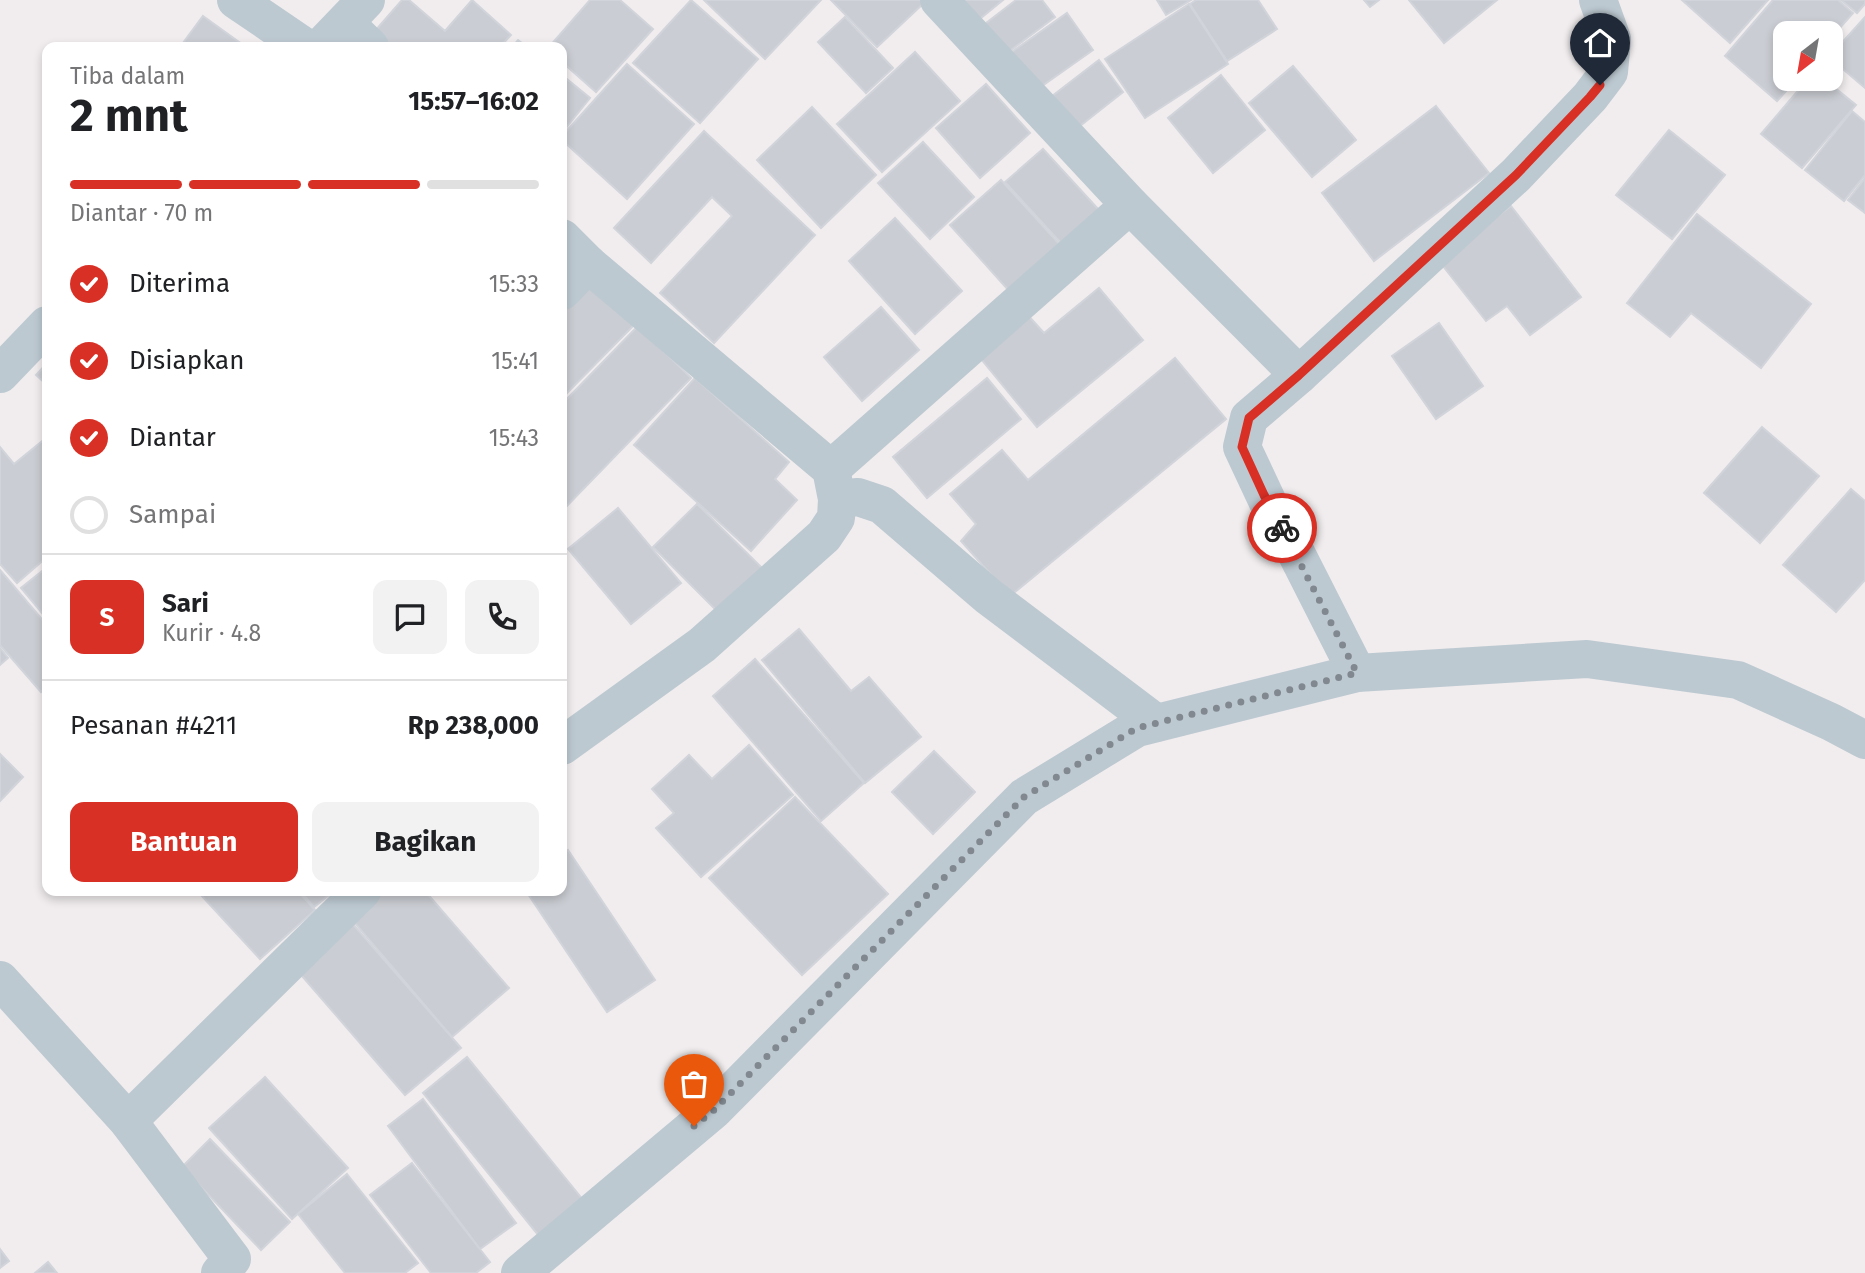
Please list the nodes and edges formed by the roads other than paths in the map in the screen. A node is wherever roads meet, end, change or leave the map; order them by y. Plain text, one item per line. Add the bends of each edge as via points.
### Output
1 (236, 0) edge
2 (939, 0) edge
3 (1598, 0) edge
4 (298, 42) edge
5 (1130, 205) junction
6 (575, 251) edge
7 (567, 276) edge
8 (42, 331) edge
9 (0, 373) edge
10 (1299, 375) junction
11 (834, 484) junction
12 (1357, 673) junction
13 (1156, 723) junction
14 (1865, 740) edge
15 (567, 742) edge
16 (357, 896) edge
17 (0, 980) edge
18 (128, 1121) junction
19 (234, 1268) edge
20 (520, 1273) edge

1 - 4 street
2 - 5 street
3 - 10 street via 1612,39 1609,72 1590,97 1516,175
5 - 10 street
5 - 11 street
6 - 7 street
6 - 11 street
8 - 9 street
10 - 12 street via 1249,418 1242,447
11 - 13 street via 882,505 988,596
11 - 15 street via 836,518 824,536 702,645
12 - 13 street
12 - 14 street via 1587,659 1738,680
13 - 20 street via 1137,728 1024,797 714,1110
16 - 18 street
17 - 18 street
18 - 19 street

